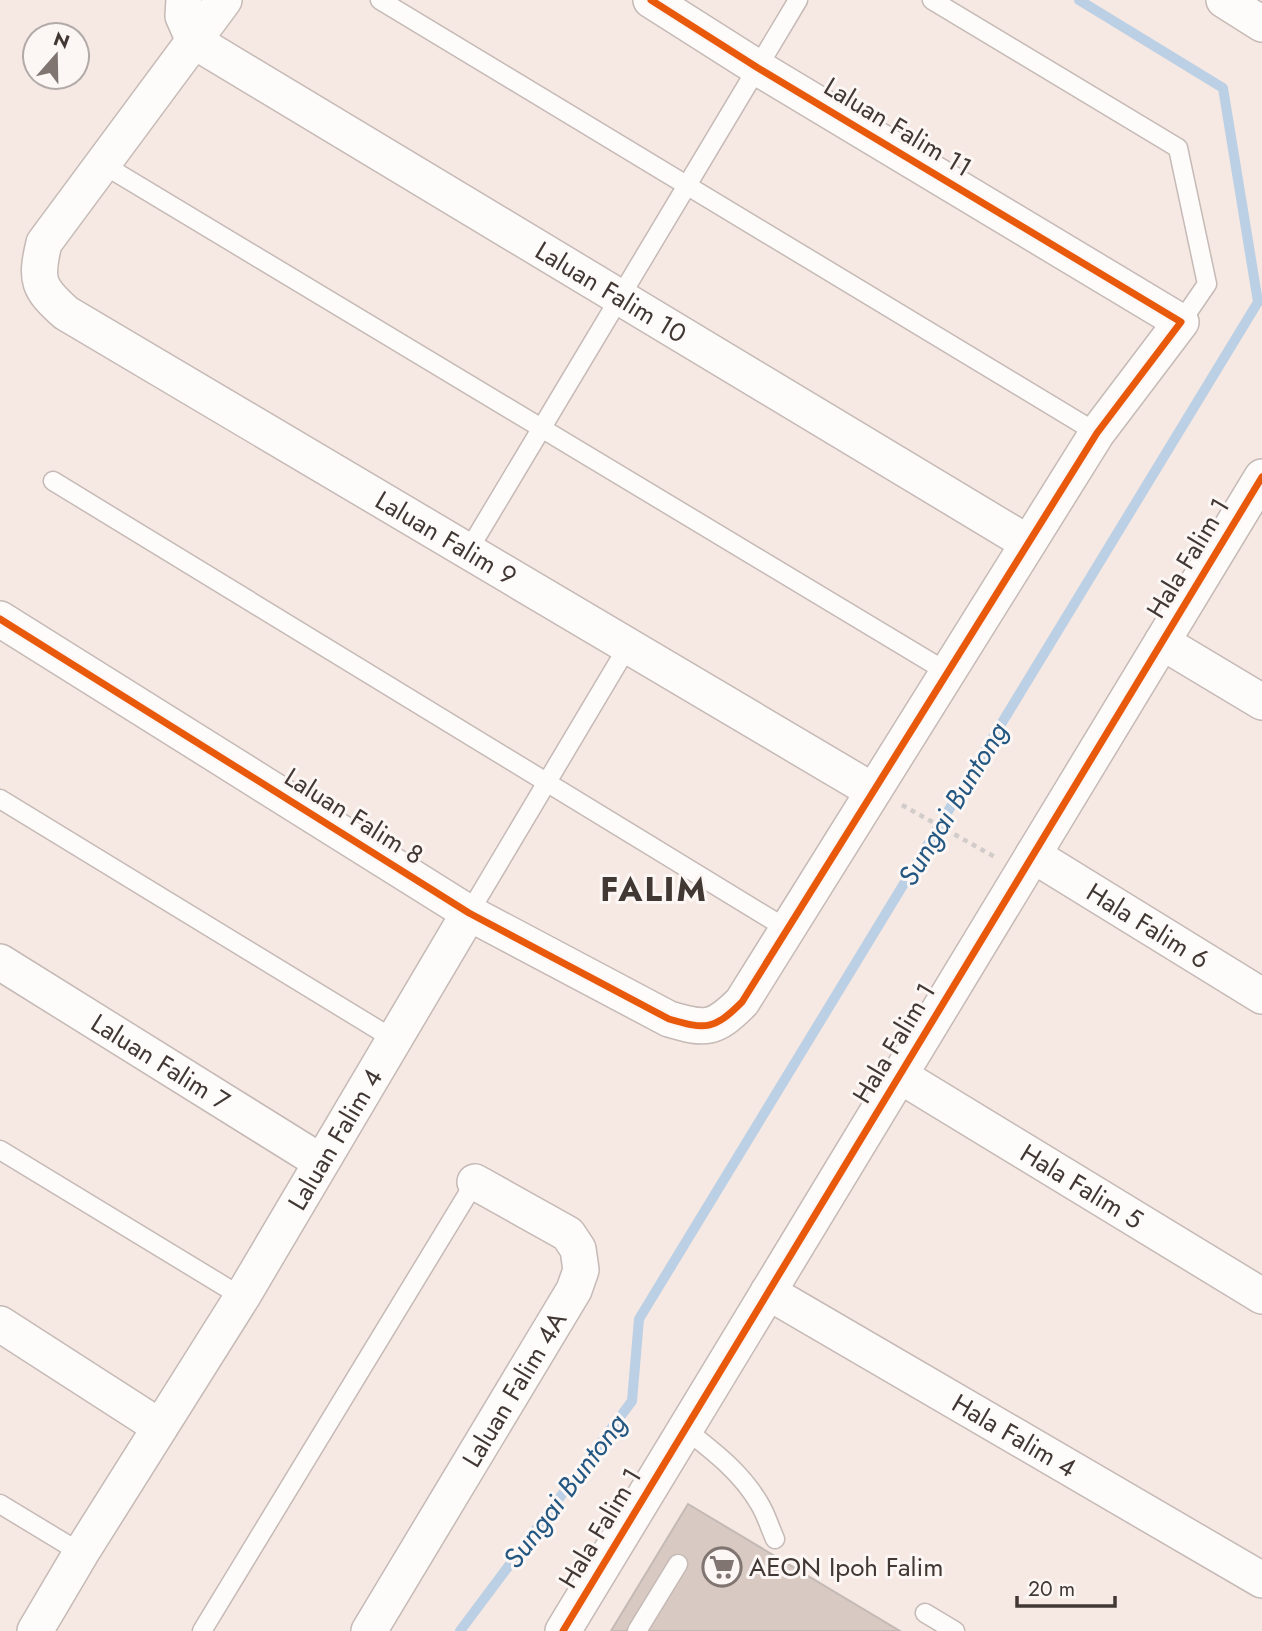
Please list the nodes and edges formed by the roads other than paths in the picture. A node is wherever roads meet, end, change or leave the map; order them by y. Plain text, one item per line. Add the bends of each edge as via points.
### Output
1 (184, 0) edge
2 (224, 0) edge
3 (380, 0) edge
4 (651, 0) edge
5 (798, 0) edge
6 (933, 0) edge
7 (1224, 0) edge
8 (1262, 24) edge
9 (194, 41) junction
10 (758, 68) junction
11 (104, 165) junction
12 (688, 186) junction
13 (620, 298) junction
14 (1181, 322) junction
15 (542, 429) junction
16 (1097, 433) junction
17 (1262, 477) edge
18 (53, 481) dead end
19 (1028, 543) junction
20 (468, 551) junction
21 (0, 619) edge
22 (1162, 642) junction
23 (628, 646) junction
24 (947, 672) junction
25 (1262, 702) edge
26 (547, 782) junction
27 (873, 791) junction
28 (0, 799) edge
29 (1033, 855) junction
30 (469, 913) junction
31 (787, 929) junction
32 (0, 962) edge
33 (1262, 996) edge
34 (395, 1040) junction
35 (900, 1075) junction
36 (0, 1150) edge
37 (321, 1162) junction
38 (475, 1182) joint
39 (768, 1292) junction
40 (1262, 1296) edge
41 (242, 1297) junction
42 (0, 1324) edge
43 (160, 1427) junction
44 (685, 1429) junction
45 (0, 1504) edge
46 (775, 1539) dead end
47 (81, 1553) junction
48 (678, 1564) dead end
49 (1262, 1580) edge
50 (925, 1613) dead end
51 (35, 1631) edge
52 (202, 1631) edge
53 (369, 1631) edge
54 (563, 1631) edge
55 (637, 1631) edge
56 (954, 1631) edge

1 - 9 street via 183,16
2 - 9 street
3 - 12 lane
4 - 10 street, Laluan Falim 11
5 - 10 lane
6 - 14 lane via 1178,148 1206,284
7 - 8 street
9 - 11 street
9 - 13 street, Laluan Falim 10
10 - 12 lane
10 - 14 street, Laluan Falim 11
11 - 15 lane
11 - 20 street, Laluan Falim 9 via 44,243 37,270 45,295 66,313
12 - 13 lane
12 - 16 lane
13 - 15 lane
13 - 19 street, Laluan Falim 10
14 - 16 street
15 - 20 lane
15 - 24 lane
16 - 19 street
17 - 22 street, Hala Falim 1
18 - 26 lane
19 - 24 street
20 - 23 street, Laluan Falim 9
21 - 30 street, Laluan Falim 8
22 - 25 street
22 - 29 street, Hala Falim 1
23 - 26 lane, Laluan Falim 4
23 - 27 street, Laluan Falim 9
24 - 27 street
26 - 30 lane, Laluan Falim 4
26 - 31 lane
27 - 31 street
28 - 34 lane
29 - 33 street, Hala Falim 6
29 - 35 street, Hala Falim 1
30 - 31 street, Laluan Falim 8 via 669,1019 697,1028 723,1020 742,1002
30 - 34 street, Laluan Falim 4
32 - 37 street, Laluan Falim 7
34 - 37 street, Laluan Falim 4
35 - 39 street, Hala Falim 1
35 - 40 street, Hala Falim 5
36 - 41 lane
37 - 41 street, Laluan Falim 4
38 - 52 lane
38 - 53 street, Laluan Falim 4A via 568,1234 578,1249 581,1270 574,1290
39 - 44 street, Hala Falim 1
39 - 49 street, Hala Falim 4
41 - 43 street, Laluan Falim 4
42 - 43 street
43 - 47 street, Laluan Falim 4
44 - 46 lane via 743,1480 760,1504
44 - 54 street, Hala Falim 1
45 - 47 lane
47 - 51 street, Laluan Falim 4
48 - 55 lane
50 - 56 lane

